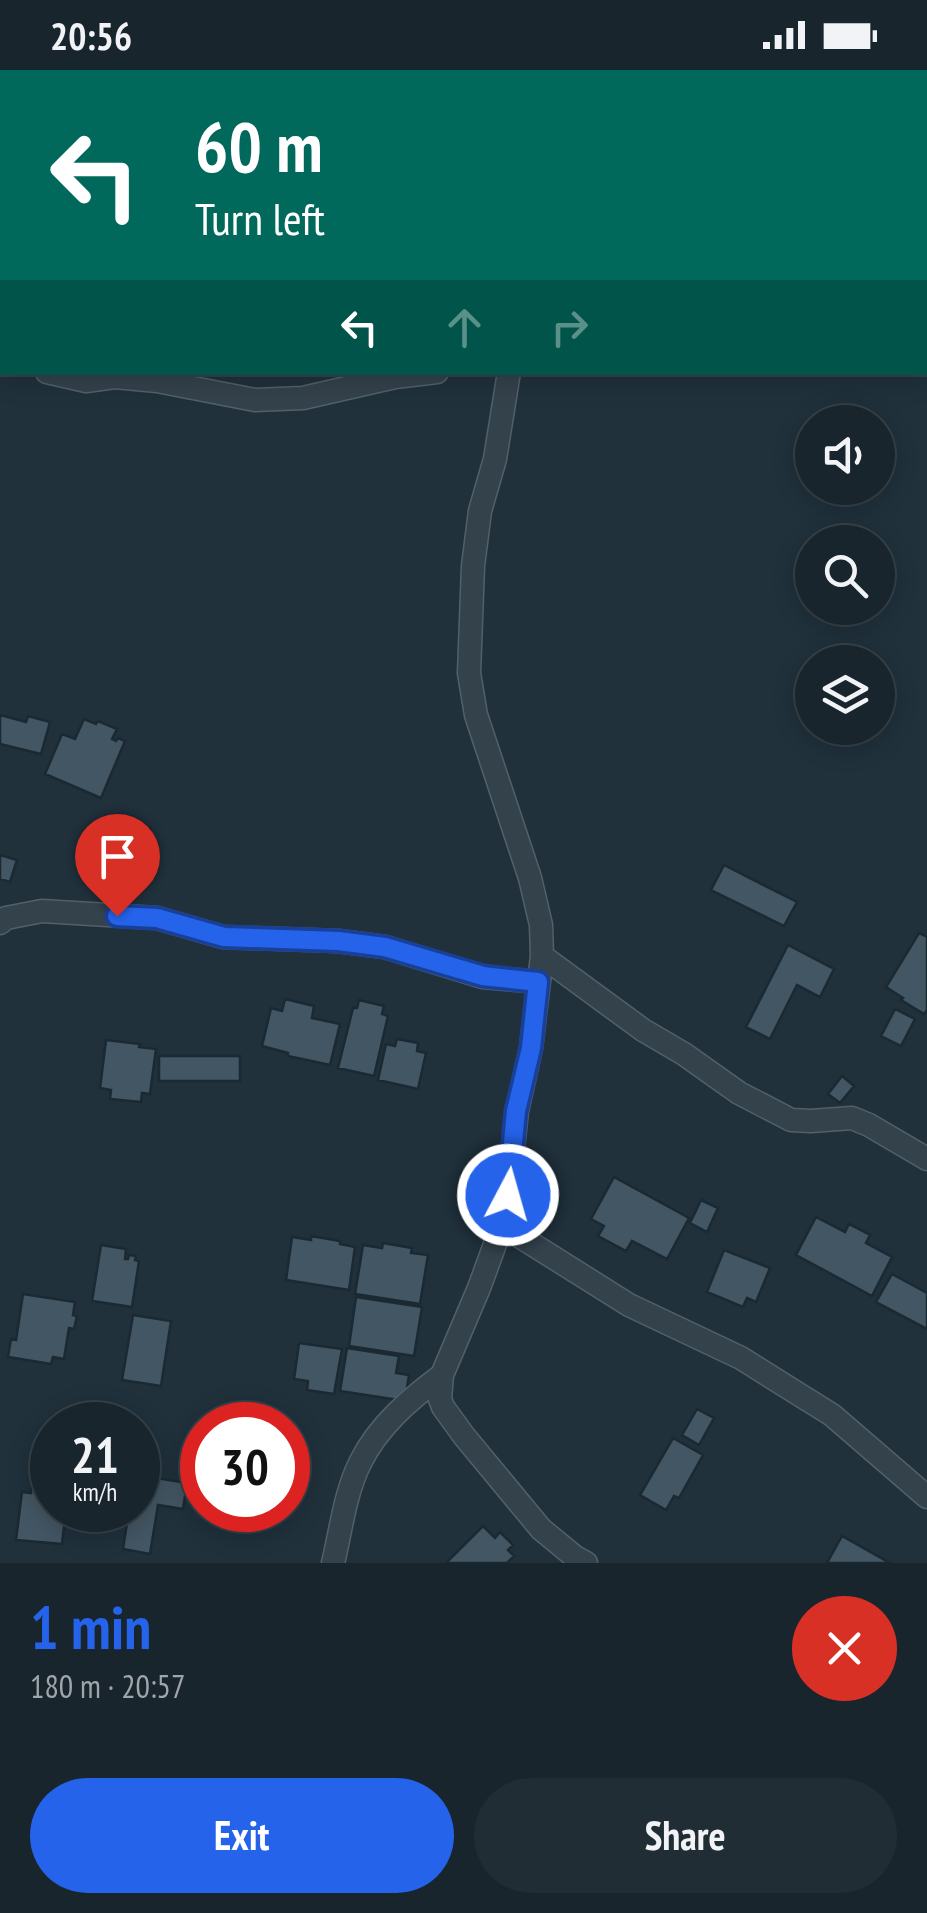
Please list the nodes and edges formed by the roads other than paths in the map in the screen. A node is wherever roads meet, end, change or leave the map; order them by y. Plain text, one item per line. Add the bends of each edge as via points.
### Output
1 (60, 375) edge
2 (405, 375) edge
3 (508, 375) edge
4 (178, 378) edge
5 (0, 923) edge
6 (542, 956) junction
7 (538, 982) junction
8 (927, 1159) edge
9 (500, 1224) junction
10 (442, 1376) junction
11 (927, 1497) edge
12 (333, 1563) edge
13 (586, 1563) edge

1 - 4 street via 86,381
2 - 4 street via 303,398 255,400
3 - 6 street via 480,511 469,673 476,715 530,878
5 - 7 street via 42,911 157,918 224,937 385,947 483,976
6 - 7 street
6 - 8 street via 643,1030 790,1120 852,1118
7 - 9 street
9 - 10 street
9 - 11 street via 629,1305 741,1358 832,1415
10 - 12 street via 394,1416 360,1462
10 - 13 street via 442,1407 464,1436 541,1529

